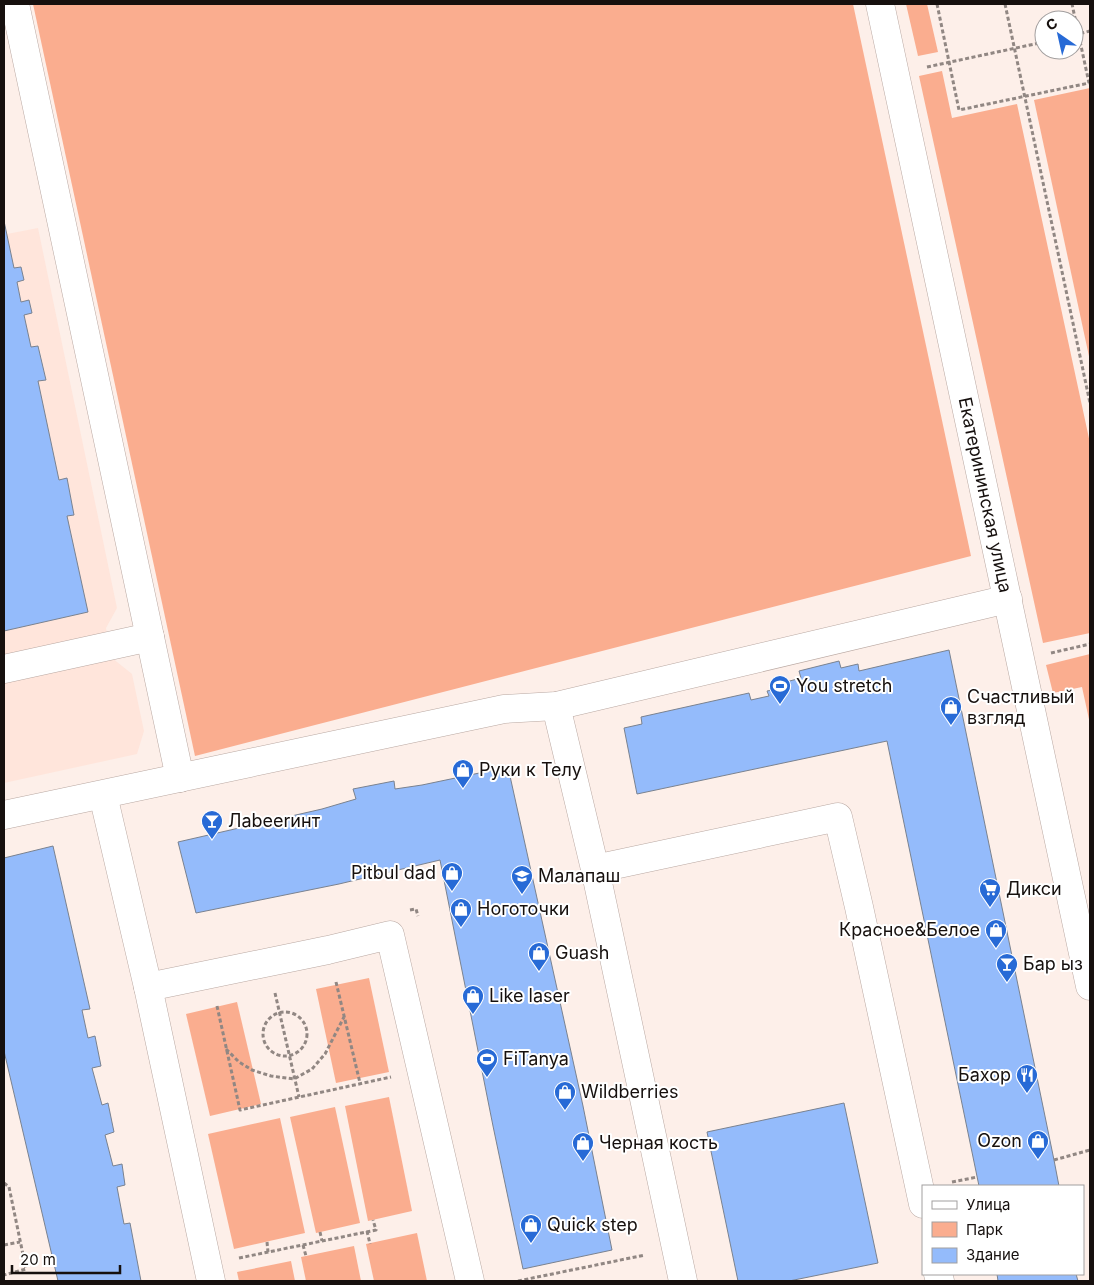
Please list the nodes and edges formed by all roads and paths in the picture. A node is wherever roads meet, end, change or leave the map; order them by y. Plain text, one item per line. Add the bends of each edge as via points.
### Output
1 (14, 4) edge
2 (880, 4) edge
3 (937, 4) edge
4 (1005, 4) edge
5 (1034, 44) edge
6 (1015, 48) junction
7 (1083, 60) edge
8 (949, 62) junction
9 (923, 67) dead end
10 (1024, 96) junction
11 (1090, 403) edge
12 (1008, 599) junction
13 (150, 637) junction
14 (1090, 644) edge
15 (1049, 654) dead end
16 (4, 669) edge
17 (556, 706) junction
18 (180, 778) junction
19 (103, 795) junction
20 (4, 816) edge
21 (594, 869) junction
22 (328, 950) junction
23 (268, 962) junction
24 (209, 973) junction
25 (148, 986) junction
26 (1090, 986) edge
27 (279, 1013) junction
28 (344, 1017) junction
29 (226, 1049) junction
30 (289, 1056) junction
31 (420, 1070) junction
32 (294, 1079) junction
33 (360, 1083) junction
34 (298, 1097) junction
35 (1090, 1150) edge
36 (1054, 1160) dead end
37 (977, 1177) dead end
38 (944, 1183) dead end
39 (4, 1184) edge
40 (922, 1199) edge
41 (373, 1220) dead end
42 (320, 1232) dead end
43 (367, 1232) junction
44 (322, 1241) junction
45 (20, 1242) junction
46 (267, 1242) dead end
47 (370, 1244) dead end
48 (4, 1245) edge
49 (303, 1245) junction
50 (268, 1252) junction
51 (654, 1253) dead end
52 (306, 1256) dead end
53 (209, 1273) edge
54 (4, 1275) edge
55 (470, 1281) edge
56 (518, 1281) edge
57 (683, 1281) edge

1 - 13 street
2 - 12 street, Екатерининская улица
3 - 8 path
4 - 6 path
5 - 6 path
6 - 8 path
6 - 10 path
7 - 10 path via 1089,83
8 - 9 path
8 - 10 path via 959,110
10 - 11 path
12 - 17 street
12 - 26 street, Екатерининская улица
13 - 16 street
13 - 18 street
14 - 15 path
17 - 18 street via 504,709
17 - 21 street
18 - 19 street
19 - 20 street
19 - 25 street
21 - 40 street via 838,817
21 - 57 street
22 - 23 street
22 - 28 path
22 - 31 street via 390,935
23 - 24 street
23 - 27 path
24 - 25 street
24 - 29 path
25 - 53 street
27 - 30 path
27 - 30 path via 264,1026 263,1039 270,1051
27 - 30 path via 295,1014 302,1019 308,1033 303,1048
28 - 32 path via 325,1054 312,1069
28 - 33 path
29 - 32 path via 252,1070
29 - 34 path via 240,1110
30 - 32 path
31 - 33 path
31 - 55 street
32 - 34 path
33 - 34 path
35 - 36 path
37 - 38 path
39 - 45 path via 9,1187
41 - 43 path via 376,1230
42 - 44 path
43 - 44 path
43 - 47 path
44 - 49 path
45 - 48 path
45 - 54 path via 26,1269
46 - 50 path
49 - 50 path
49 - 52 path
50 - 53 path
51 - 56 path

